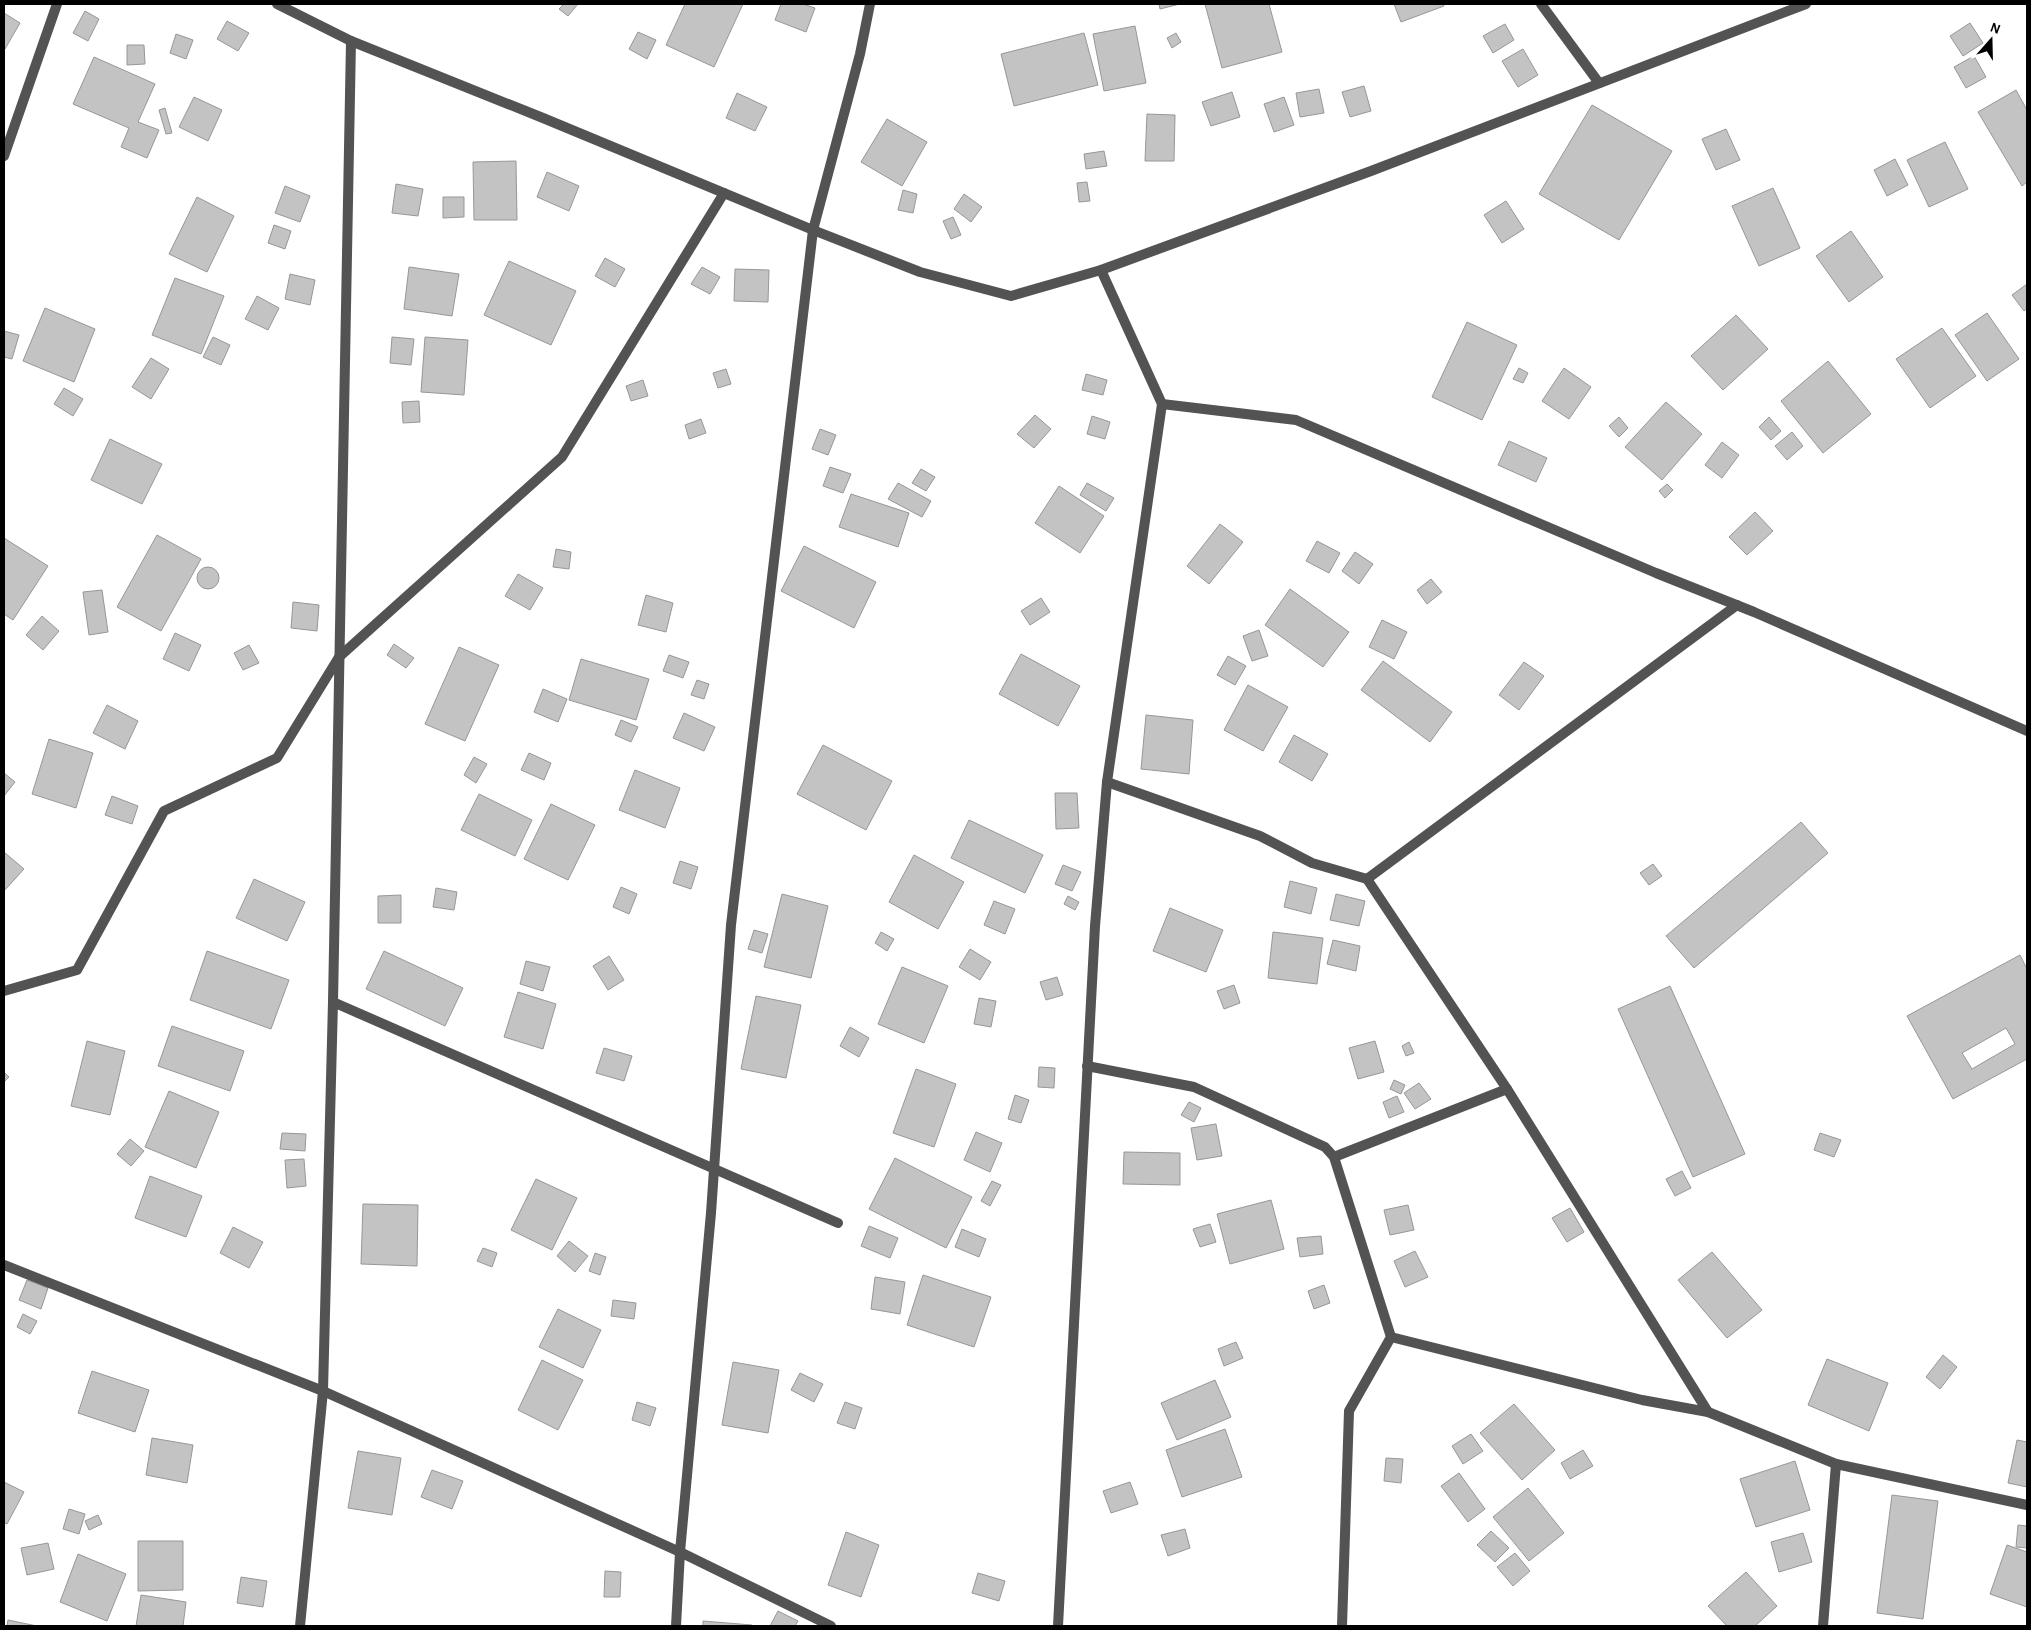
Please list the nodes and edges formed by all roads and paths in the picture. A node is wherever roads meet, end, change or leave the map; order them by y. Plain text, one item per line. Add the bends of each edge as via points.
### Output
1 (58, 4) edge
2 (277, 4) edge
3 (870, 4) edge
4 (1541, 4) edge
5 (1806, 4) edge
6 (351, 41) junction
7 (1599, 83) junction
8 (4, 156) edge
9 (724, 193) junction
10 (813, 230) junction
11 (1101, 270) junction
12 (1162, 404) junction
13 (1737, 604) junction
14 (339, 657) junction
15 (2027, 732) edge
16 (1108, 782) junction
17 (1367, 879) junction
18 (4, 991) edge
19 (333, 1002) junction
20 (1087, 1066) junction
21 (1507, 1089) junction
22 (1334, 1157) junction
23 (713, 1168) junction
24 (838, 1222) dead end
25 (4, 1265) edge
26 (1392, 1337) junction
27 (323, 1391) junction
28 (1708, 1412) junction
29 (1836, 1464) junction
30 (2027, 1505) edge
31 (680, 1552) junction
32 (300, 1626) edge
33 (676, 1626) edge
34 (831, 1626) edge
35 (1058, 1626) edge
36 (1342, 1626) edge
37 (1823, 1626) edge

1 - 8 street
2 - 6 street
3 - 10 street via 860,54
4 - 7 street
5 - 7 street
6 - 9 street
6 - 14 street
7 - 11 street
9 - 10 street
9 - 14 street via 562,457
10 - 11 street via 920,272 1011,296
10 - 23 street via 731,925
11 - 12 street
12 - 13 street via 1296,420 1656,573
12 - 16 street
13 - 15 street
13 - 17 street
14 - 18 street via 277,758 164,811 77,970
14 - 19 street
16 - 17 street via 1260,836 1312,863
16 - 20 street
17 - 21 street
19 - 23 street
19 - 27 street
20 - 22 street via 1194,1087 1325,1147
20 - 35 street
21 - 22 street
21 - 28 street
22 - 26 street
23 - 24 street
23 - 31 street
25 - 27 street
26 - 28 street via 1642,1400
26 - 36 street via 1349,1411
27 - 31 street
27 - 32 street
28 - 29 street
29 - 30 street
29 - 37 street
31 - 33 street
31 - 34 street

